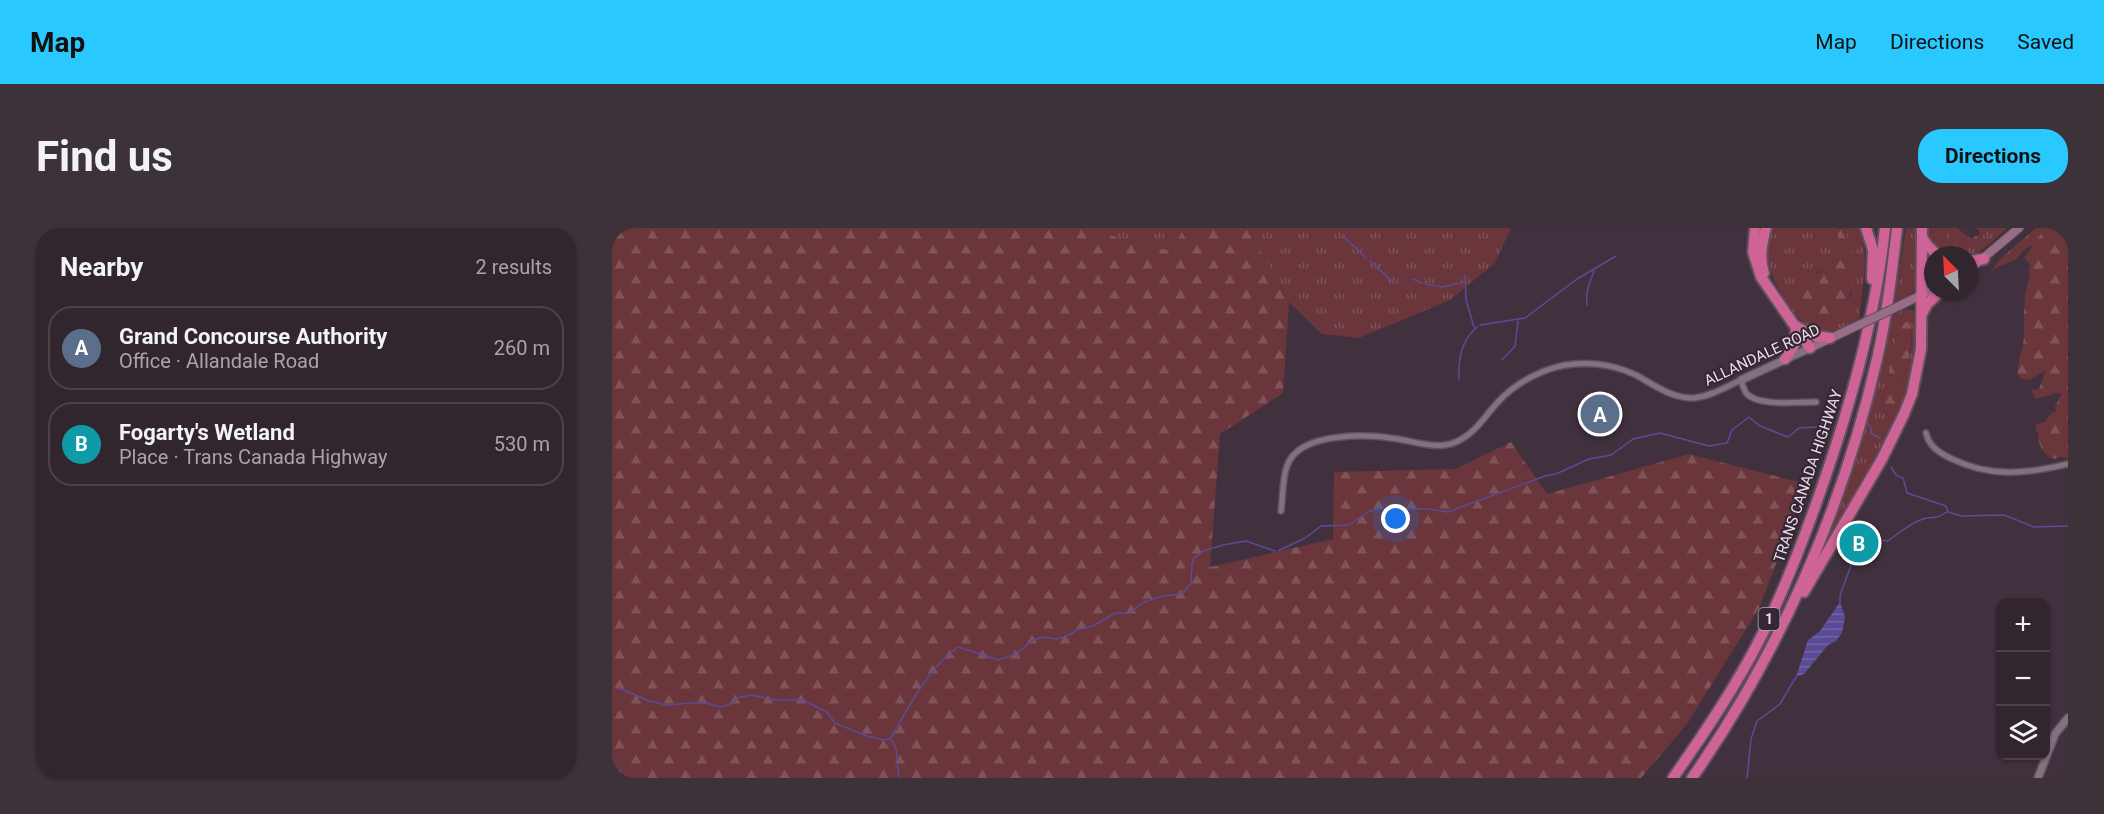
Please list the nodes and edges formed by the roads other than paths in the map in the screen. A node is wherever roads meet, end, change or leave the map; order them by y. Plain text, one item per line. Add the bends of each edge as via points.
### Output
1 (1755, 228) edge
2 (1767, 228) edge
3 (1866, 228) edge
4 (1885, 228) edge
5 (1898, 228) edge
6 (2019, 228) edge
7 (1922, 232) edge
8 (1928, 246) edge
9 (1984, 259) junction
10 (1978, 260) edge
11 (1978, 263) edge
12 (1772, 293) junction
13 (1924, 294) edge
14 (1921, 295) junction
15 (1932, 300) edge
16 (1922, 314) junction
17 (1872, 315) junction
18 (1796, 326) junction
19 (1830, 338) junction
20 (1810, 348) junction
21 (1785, 359) junction
22 (1741, 380) junction
23 (1816, 402) dead end
24 (1926, 433) dead end
25 (2068, 464) edge
26 (1281, 511) dead end
27 (1765, 659) junction
28 (2068, 717) edge
29 (1673, 778) edge
30 (1692, 778) edge
31 (2038, 778) edge

1 - 12 highway via 1754,260
2 - 12 highway via 1761,244 1762,267
3 - 17 highway via 1873,250
4 - 17 highway, TRANS CANADA HIGHWAY / 1
5 - 27 highway, TRANS CANADA HIGHWAY / 1 via 1878,357 1861,420 1821,539
6 - 9 main road
7 - 8 highway
7 - 14 highway
9 - 10 highway
9 - 11 main road
12 - 18 highway
13 - 14 main road, ALLANDALE ROAD
14 - 16 highway
14 - 19 main road, ALLANDALE ROAD, bridge
15 - 16 highway
16 - 27 highway via 1919,364 1904,414
17 - 29 highway, TRANS CANADA HIGHWAY / 1 via 1813,518 1790,574 1731,690
18 - 19 highway via 1815,336
18 - 20 highway
18 - 21 highway via 1795,344
19 - 20 main road, ALLANDALE ROAD
20 - 21 street, ALLANDALE ROAD
21 - 22 street, ALLANDALE ROAD
22 - 23 street via 1745,391 1766,402
22 - 26 street, ALLANDALE ROAD via 1710,394 1689,398 1664,391 1620,369 1587,364 1560,367 1509,391 1474,431 1454,443 1435,445 1364,435 1310,443 1298,450 1287,467
24 - 25 street via 1928,442 1946,456 1984,471 2026,471
27 - 30 highway, TRANS CANADA HIGHWAY / 1
28 - 31 street via 2055,734

